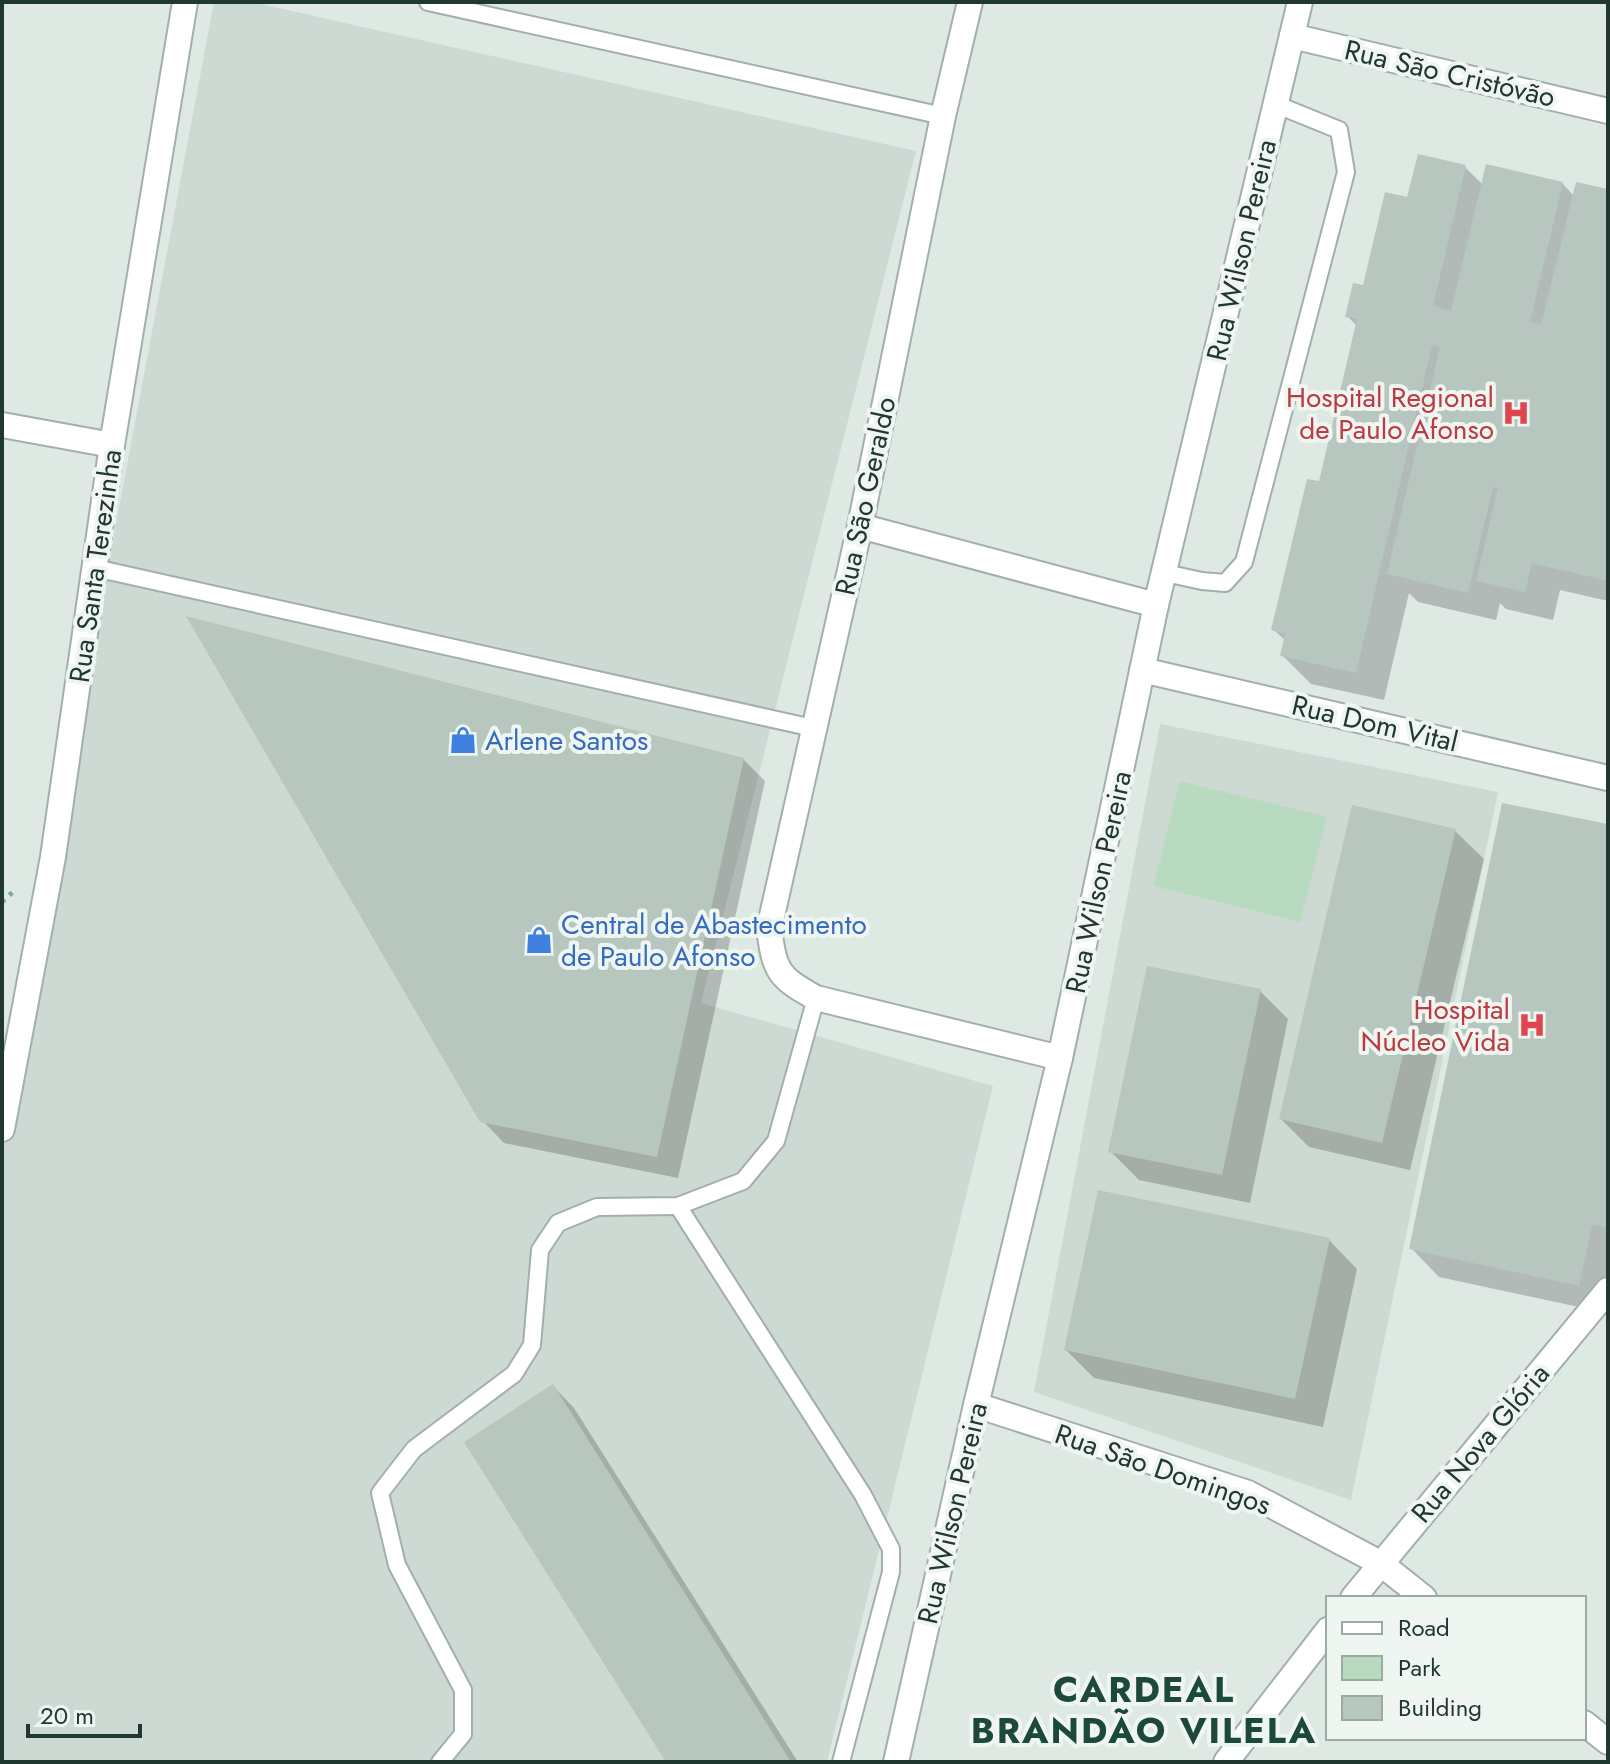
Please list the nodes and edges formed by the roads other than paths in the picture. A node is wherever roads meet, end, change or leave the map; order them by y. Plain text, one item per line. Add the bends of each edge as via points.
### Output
1 (185, 2) edge
2 (428, 2) edge
3 (970, 2) edge
4 (1300, 2) edge
5 (1292, 36) junction
6 (1275, 104) junction
7 (1608, 111) edge
8 (943, 116) junction
9 (2, 425) edge
10 (112, 445) junction
11 (860, 526) junction
12 (95, 568) junction
13 (1165, 573) junction
14 (1156, 605) junction
15 (1142, 670) junction
16 (813, 728) junction
17 (1608, 778) edge
18 (816, 998) junction
19 (1060, 1058) junction
20 (2, 1129) edge
21 (678, 1206) junction
22 (1608, 1290) edge
23 (976, 1405) junction
24 (1380, 1563) junction
25 (1355, 1596) edge
26 (1421, 1596) edge
27 (1326, 1633) edge
28 (1586, 1725) edge
29 (1608, 1742) edge
30 (440, 1762) edge
31 (841, 1762) edge
32 (896, 1762) edge
33 (1226, 1762) edge

1 - 10 street, Rua Santa Terezinha
2 - 8 lane
3 - 8 street, Rua São Geraldo
4 - 5 street, Rua Wilson Pereira
5 - 6 street, Rua Wilson Pereira
5 - 7 street, Rua São Cristóvão
6 - 13 street, Rua Wilson Pereira
6 - 13 lane via 1339,130 1346,172 1244,562 1225,583
8 - 11 street, Rua São Geraldo
9 - 10 street
10 - 12 street, Rua Santa Terezinha
11 - 14 street
11 - 16 street, Rua São Geraldo
12 - 16 lane
12 - 20 street, Rua Santa Terezinha via 53,857
13 - 14 street, Rua Wilson Pereira
14 - 15 street, Rua Wilson Pereira
15 - 17 street, Rua Dom Vital
15 - 19 street, Rua Wilson Pereira
16 - 18 street, Rua São Geraldo via 769,929 774,965 791,984
18 - 19 street
18 - 21 lane via 776,1141 743,1181
19 - 23 street, Rua Wilson Pereira
21 - 30 lane via 597,1207 558,1223 540,1250 532,1345 514,1374 414,1449 380,1493 397,1565 463,1690 463,1734
21 - 31 lane via 863,1495 891,1549 891,1572
22 - 24 street, Rua Nova Glória
23 - 24 street, Rua São Domingos via 1248,1493
23 - 32 street, Rua Wilson Pereira
24 - 25 street, Rua Nova Glória
24 - 26 street, Rua São Domingos
27 - 33 street
28 - 29 street

